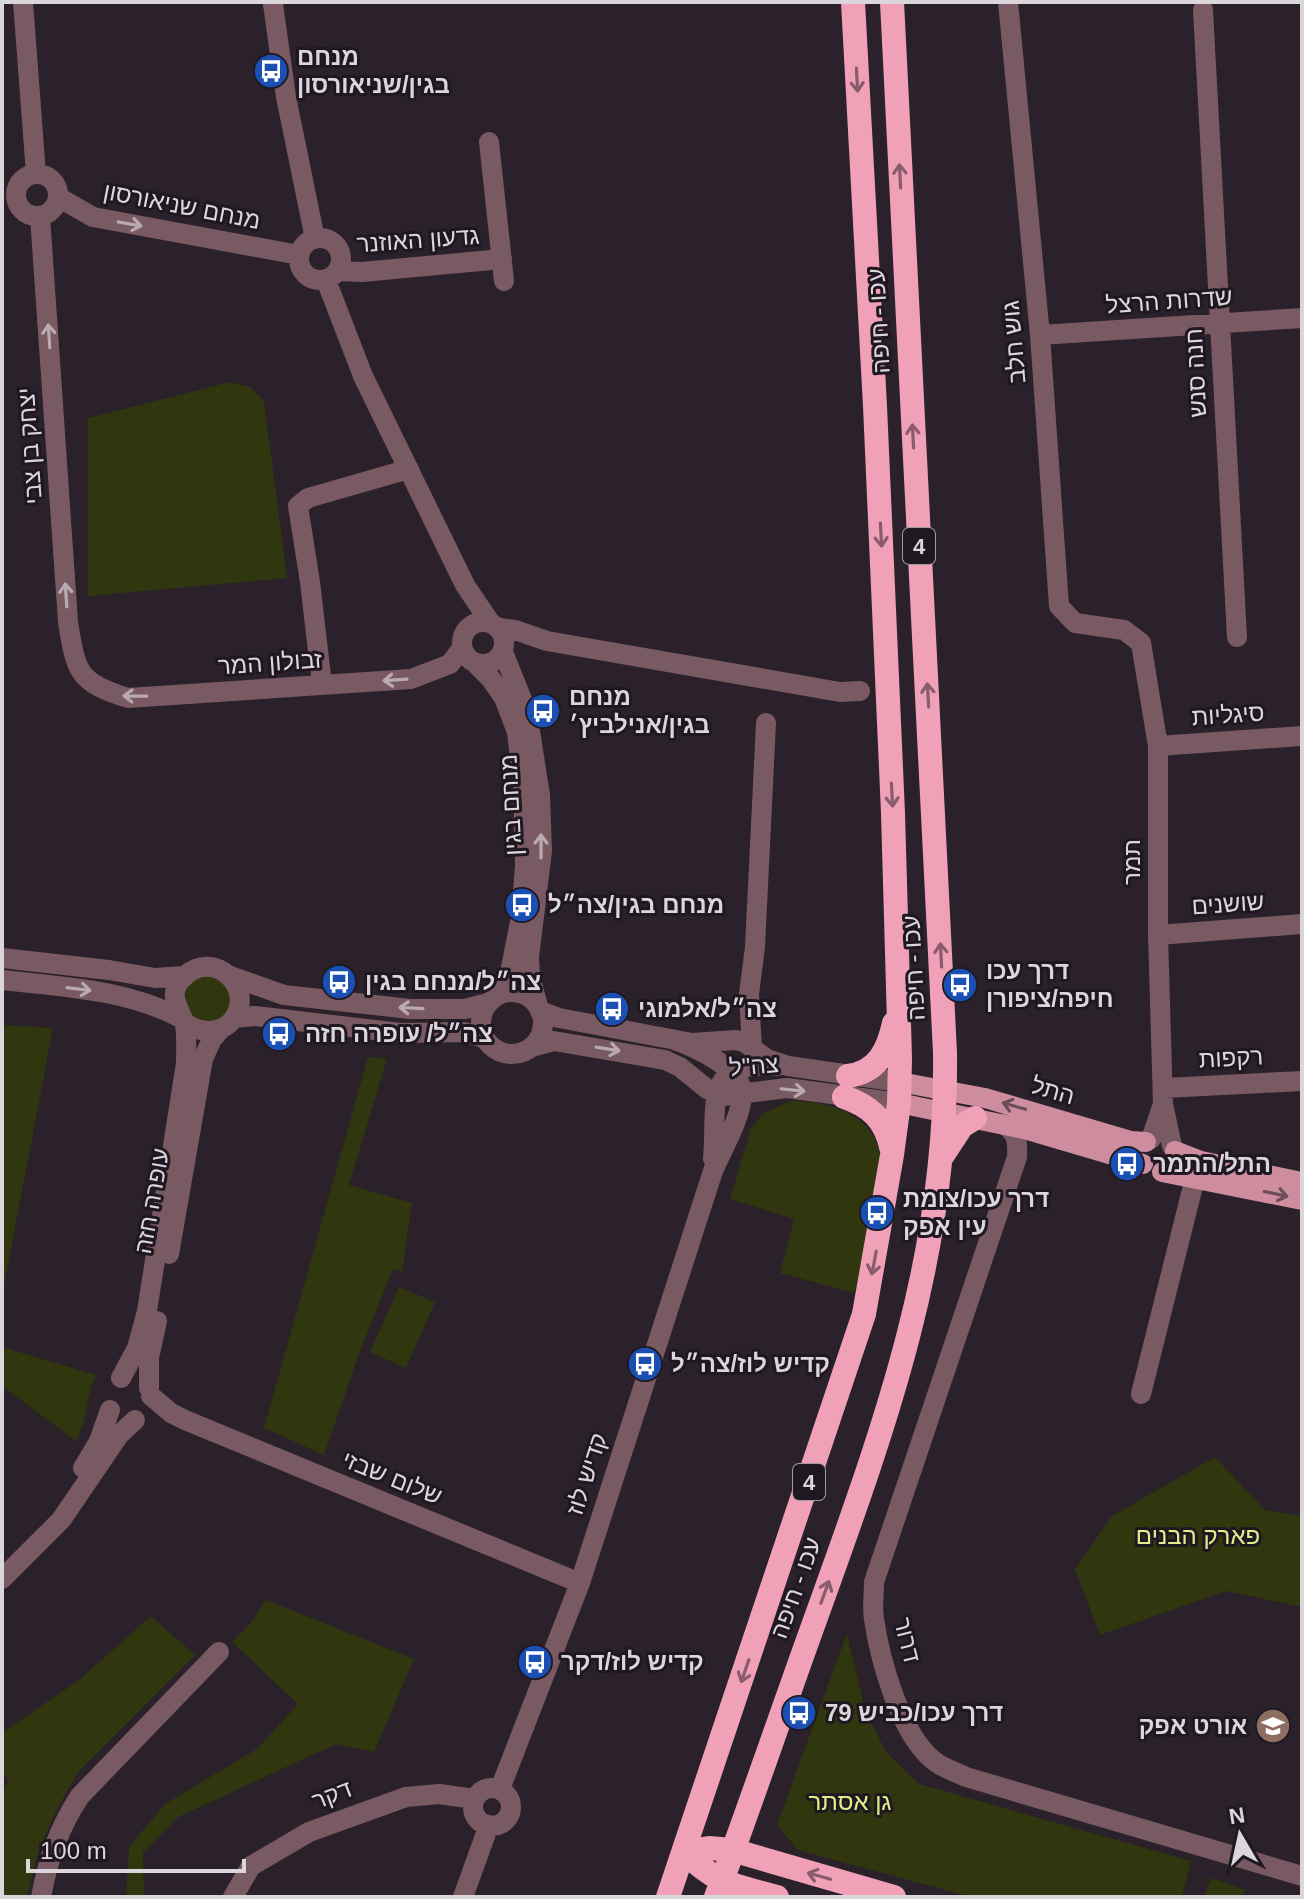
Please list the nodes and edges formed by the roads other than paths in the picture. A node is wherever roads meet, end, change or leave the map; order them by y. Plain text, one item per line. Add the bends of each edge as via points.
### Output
1 (23, 2) edge
2 (853, 2) edge
3 (892, 2) edge
4 (1008, 2) edge
5 (270, 3) edge
6 (1203, 10) dead end
7 (489, 142) dead end
8 (36, 174) junction
9 (9, 188) edge
10 (58, 197) junction
11 (40, 216) junction
12 (315, 239) junction
13 (299, 255) junction
14 (502, 259) junction
15 (332, 275) junction
16 (504, 281) dead end
17 (1302, 318) edge
18 (1220, 323) junction
19 (1040, 335) junction
20 (409, 469) junction
21 (465, 585) junction
22 (1124, 630) joint
23 (1237, 637) dead end
24 (499, 638) junction
25 (467, 647) junction
26 (80, 671) joint
27 (322, 685) junction
28 (860, 691) dead end
29 (766, 723) dead end
30 (1302, 736) edge
31 (1158, 746) junction
32 (1302, 924) edge
33 (1158, 935) junction
34 (2, 958) edge
35 (184, 976) junction
36 (230, 976) junction
37 (2, 980) edge
38 (899, 993) junction
39 (749, 994) junction
40 (494, 999) junction
41 (539, 1009) junction
42 (183, 1020) junction
43 (228, 1023) junction
44 (484, 1038) junction
45 (672, 1039) junction
46 (723, 1042) junction
47 (531, 1047) junction
48 (752, 1049) junction
49 (797, 1068) junction
50 (730, 1072) junction
51 (1302, 1081) edge
52 (846, 1087) junction
53 (716, 1093) junction
54 (899, 1093) junction
55 (742, 1094) junction
56 (1163, 1096) junction
57 (945, 1100) junction
58 (975, 1118) junction
59 (1003, 1124) junction
60 (1051, 1136) junction
61 (1149, 1141) junction
62 (1174, 1149) junction
63 (892, 1155) junction
64 (942, 1157) junction
65 (1017, 1157) junction
66 (1152, 1168) junction
67 (713, 1171) junction
68 (1195, 1178) junction
69 (1302, 1182) edge
70 (1302, 1200) edge
71 (121, 1378) junction
72 (150, 1392) junction
73 (1141, 1394) dead end
74 (110, 1410) junction
75 (139, 1418) junction
76 (185, 1420) junction
77 (2, 1562) edge
78 (2, 1579) edge
79 (580, 1583) junction
80 (219, 1652) dead end
81 (500, 1789) junction
82 (753, 1791) junction
83 (474, 1799) junction
84 (489, 1825) junction
85 (732, 1850) junction
86 (684, 1852) junction
87 (778, 1864) junction
88 (1302, 1876) edge
89 (719, 1890) edge
90 (41, 1897) edge
91 (233, 1897) edge
92 (463, 1897) edge
93 (668, 1897) edge
94 (777, 1897) edge
95 (894, 1897) edge

1 - 8 street
2 -> 38 highway, עכו - חיפה / 4
57 -> 3 highway, עכו - חיפה / 4
4 - 19 street, גוש חלב
5 - 12 street
6 - 18 street, חנה סנש
7 - 14 street, גדעון האוזנר
8 - 9 street
8 - 10 street via 55,183
9 - 11 street via 21,208
10 - 11 street via 52,210
10 -> 13 street, מנחם שניאורסון via 93,217
26 -> 11 street, יצחק בן צבי via 68,622
12 - 13 street
12 - 15 street via 337,247 341,261
13 - 15 street via 300,267 316,281
14 - 15 street, גדעון האוזנר
14 - 16 street, גדעון האוזנר
15 - 20 street, מנחם בגין via 363,376
17 - 18 street, שדרות הרצל
18 - 19 street, שדרות הרצל
18 - 23 street, חנה סנש
19 - 22 street, גוש חלב via 1059,606 1075,623
20 - 21 street, מנחם בגין
20 - 27 street via 308,498 298,506
21 - 24 street, מנחם בגין
21 - 25 street, מנחם בגין
22 - 31 street, תמר via 1141,643
24 - 25 street via 476,623
24 - 25 street via 493,663
24 - 28 street via 547,641 840,692
41 -> 24 street, מנחם בגין via 529,957 542,851 540,795 527,712
25 -> 27 street, זבולון המר via 450,664 411,679
25 - 40 street, מנחם בגין via 504,698 517,732 523,785 521,917 509,978
27 -> 26 street, זבולון המר via 128,698 102,690
29 - 39 street
30 - 31 street, סיגליות
31 - 33 street, תמר
32 - 33 street, שושנים
33 - 56 street, תמר
34 - 35 street via 155,978
35 - 36 street via 208,967
35 - 42 street via 175,999
40 -> 36 street via 465,1009 410,1009 284,995
36 - 43 street via 239,994 238,1009
37 -> 42 street via 131,998
38 - 52 highway via 885,1052
38 - 54 highway, עכו - חיפה / 4
39 - 46 street
39 - 48 street
40 - 41 street via 516,992
40 - 44 street via 481,1016
41 - 45 street, צה"ל via 559,1018
41 - 47 street via 542,1027
42 - 43 street via 202,1031
42 - 71 street, עופרה חזה via 186,1063 147,1311 137,1348
43 - 44 street via 255,1016 401,1033 464,1032
43 - 72 street, עופרה חזה via 207,1048 201,1071 149,1358
44 - 47 street via 505,1054
45 - 46 street, צה"ל
45 - 50 street via 702,1051
46 - 48 street, צה"ל via 736,1040
47 -> 53 street, צה"ל via 554,1041 665,1060
48 - 49 street, צה"ל
49 - 50 street via 750,1065
49 - 52 street, צה"ל
50 - 53 street
50 - 55 street
51 - 56 street, רקפות
52 - 54 street, צה"ל
55 -> 52 street, צה"ל
52 - 63 highway via 880,1119
53 - 55 street, צה"ל
53 - 67 street, קדיש לוז
54 - 57 main road, צה"ל
54 - 63 highway, עכו - חיפה / 4
55 - 67 street, קדיש לוז
56 - 61 street, תמר
56 - 62 street, תמר
57 - 58 main road, התל
61 -> 57 main road, התל via 1136,1143
57 - 64 highway, עכו - חיפה / 4
58 - 59 main road, התל
58 - 64 highway via 955,1133
59 - 60 main road, התל
59 - 65 street via 1015,1136
60 - 65 street
60 - 66 main road, התל
61 - 62 main road via 1163,1139
61 - 66 main road via 1141,1153
62 - 66 main road via 1171,1167
62 - 69 main road via 1201,1161
63 -> 86 highway, עכו - חיפה / 4 via 864,1314
82 -> 64 highway, עכו - חיפה / 4 via 904,1356
65 - 88 street, דרור via 874,1582 874,1617 901,1712 925,1753 966,1777
66 - 68 main road, התל
67 - 79 street, קדיש לוז
68 -> 70 main road, התל
68 - 73 street
71 - 72 street via 138,1378
71 - 74 street via 108,1390
72 - 75 street via 148,1411
72 - 76 street, שלום שבזי
74 - 75 street via 120,1419
74 - 77 street via 72,1486
75 - 76 street, שלום שבזי
75 - 78 street via 119,1435 61,1520
76 - 79 street, שלום שבזי
79 - 81 street, קדיש לוז
80 - 90 street via 80,1796 54,1843
81 - 83 street via 488,1788
81 - 84 street via 509,1797 511,1809 506,1820
82 - 85 highway, עכו - חיפה / 4
82 - 87 highway via 755,1845
83 - 84 street via 475,1816
83 - 91 street, דקר via 406,1797 309,1832 251,1866
84 - 92 street
85 - 86 highway
85 - 87 highway
85 - 89 highway, עכו - חיפה / 4
86 - 89 highway
86 - 93 highway, עכו - חיפה / 4
95 -> 87 highway
89 - 94 highway

